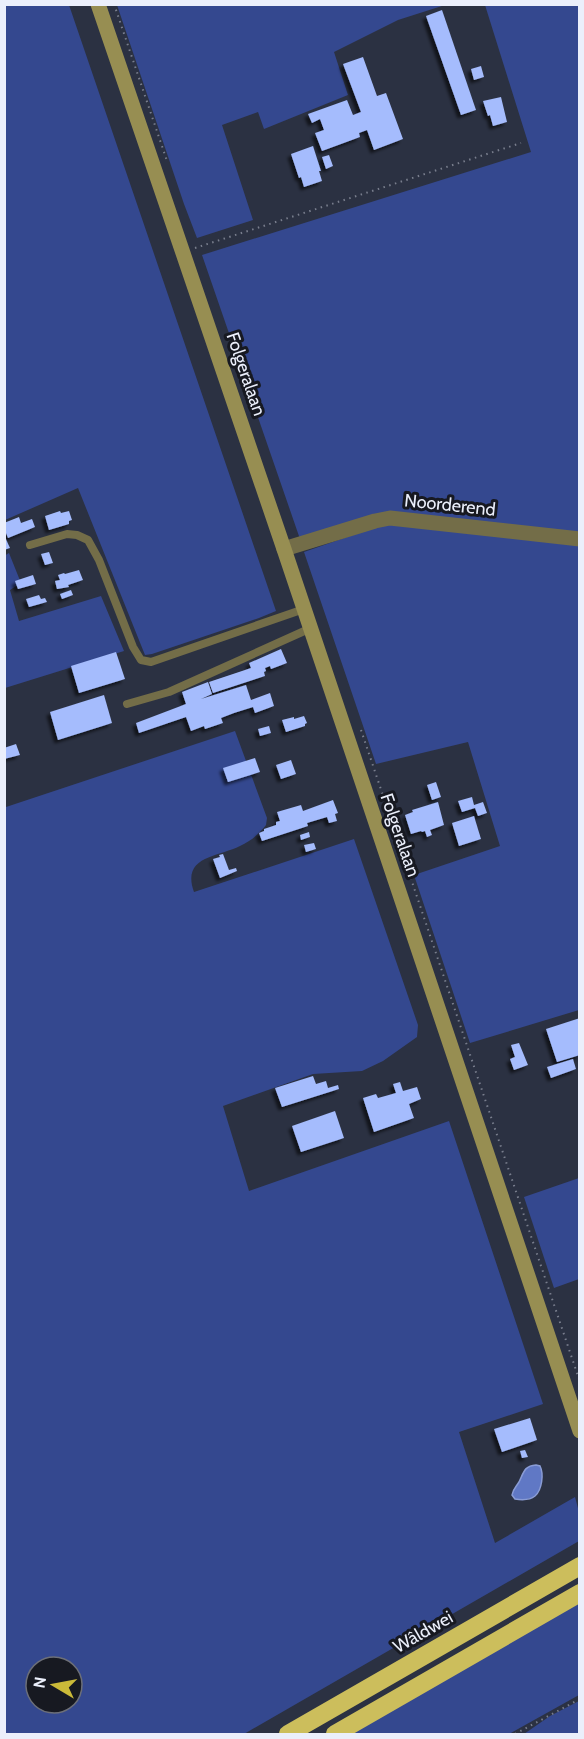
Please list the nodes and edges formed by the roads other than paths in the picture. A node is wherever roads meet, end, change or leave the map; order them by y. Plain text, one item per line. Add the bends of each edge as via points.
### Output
1 (98, 4) edge
2 (579, 539) edge
3 (30, 545) dead end
4 (284, 549) junction
5 (304, 609) junction
6 (310, 628) junction
7 (127, 704) dead end
8 (579, 1431) edge
9 (579, 1566) edge
10 (579, 1593) edge
11 (288, 1734) edge
12 (335, 1734) edge

1 - 4 main road, Folgeralaan
2 - 4 street, Noorderend via 399,518 375,521
3 - 5 lane via 67,534 88,540 141,660 151,662
4 - 5 main road, Folgeralaan
5 - 6 main road, Folgeralaan
6 - 7 lane via 169,692
6 - 8 main road, Folgeralaan
9 - 11 highway, Wâldwei
10 - 12 highway

